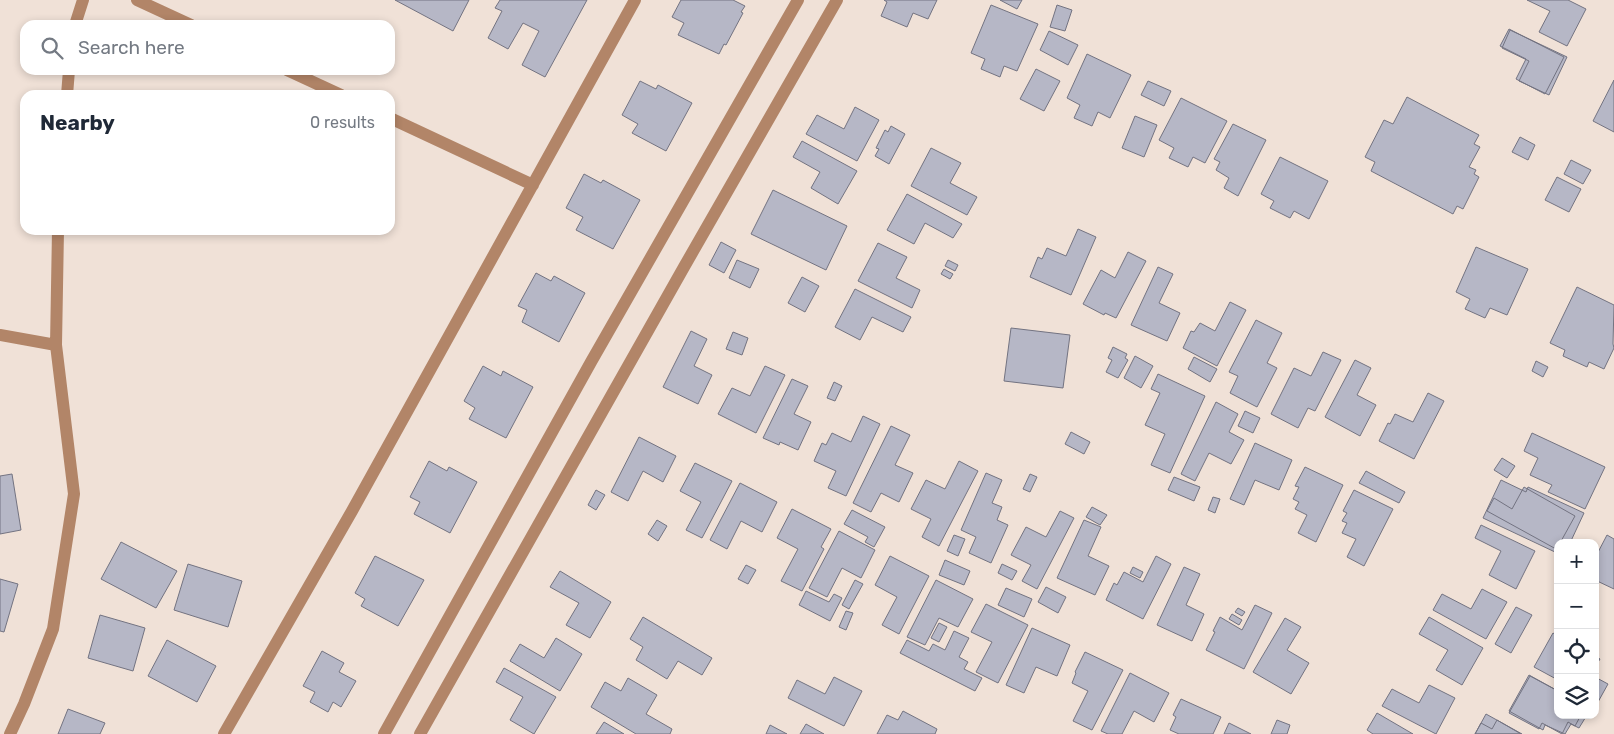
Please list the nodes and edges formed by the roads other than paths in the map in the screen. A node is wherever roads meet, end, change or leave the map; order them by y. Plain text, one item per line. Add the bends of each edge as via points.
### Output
1 (82, 0) edge
2 (137, 0) edge
3 (636, 0) edge
4 (798, 0) edge
5 (837, 0) edge
6 (76, 20) edge
7 (180, 20) edge
8 (69, 75) edge
9 (298, 75) edge
10 (67, 90) edge
11 (330, 90) edge
12 (395, 120) edge
13 (533, 185) junction
14 (58, 235) edge
15 (0, 335) edge
16 (56, 345) junction
17 (10, 734) edge
18 (224, 734) edge
19 (384, 734) edge
20 (420, 734) edge

1 - 6 street
2 - 7 street
3 - 13 street
4 - 19 street
5 - 20 street
8 - 10 street
9 - 11 street
12 - 13 street
13 - 18 street
14 - 16 street
15 - 16 street
16 - 17 street via 74,494 53,629

